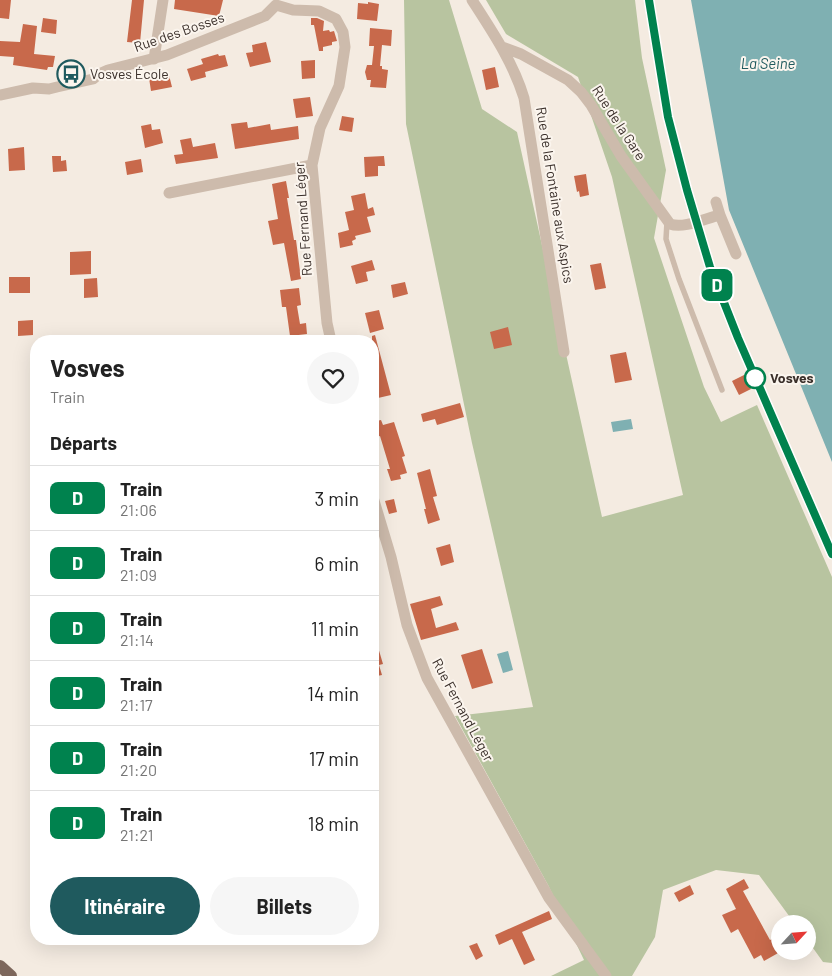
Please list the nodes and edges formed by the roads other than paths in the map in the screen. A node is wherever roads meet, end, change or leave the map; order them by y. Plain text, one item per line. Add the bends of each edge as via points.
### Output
1 (162, 0) edge
2 (472, 0) edge
3 (276, 2) edge
4 (502, 47) junction
5 (154, 59) junction
6 (0, 95) edge
7 (312, 165) junction
8 (169, 193) dead end
9 (716, 202) dead end
10 (720, 215) junction
11 (666, 220) junction
12 (736, 254) dead end
13 (330, 335) edge
14 (564, 352) dead end
15 (722, 390) dead end
16 (379, 524) edge
17 (0, 966) edge
18 (12, 976) edge
19 (606, 976) edge

1 - 5 street
2 - 4 street
3 - 5 street, Rue des Bosses via 265,16
3 - 7 street, Rue Fernand Léger via 293,10 319,12 336,19 343,32 345,47 339,86 320,128
4 - 11 street, Rue de la Gare via 568,80 581,92
4 - 14 street, Rue de la Fontaine aux Aspics via 519,80 524,98
5 - 6 street, Rue des Bosses via 58,87 32,88
7 - 8 street
7 - 13 street, Rue Fernand Léger
9 - 10 street
10 - 11 street via 678,225
10 - 12 street
11 - 15 lane via 666,239 679,279
16 - 19 street, Rue Fernand Léger via 427,678 549,898
17 - 18 main road

